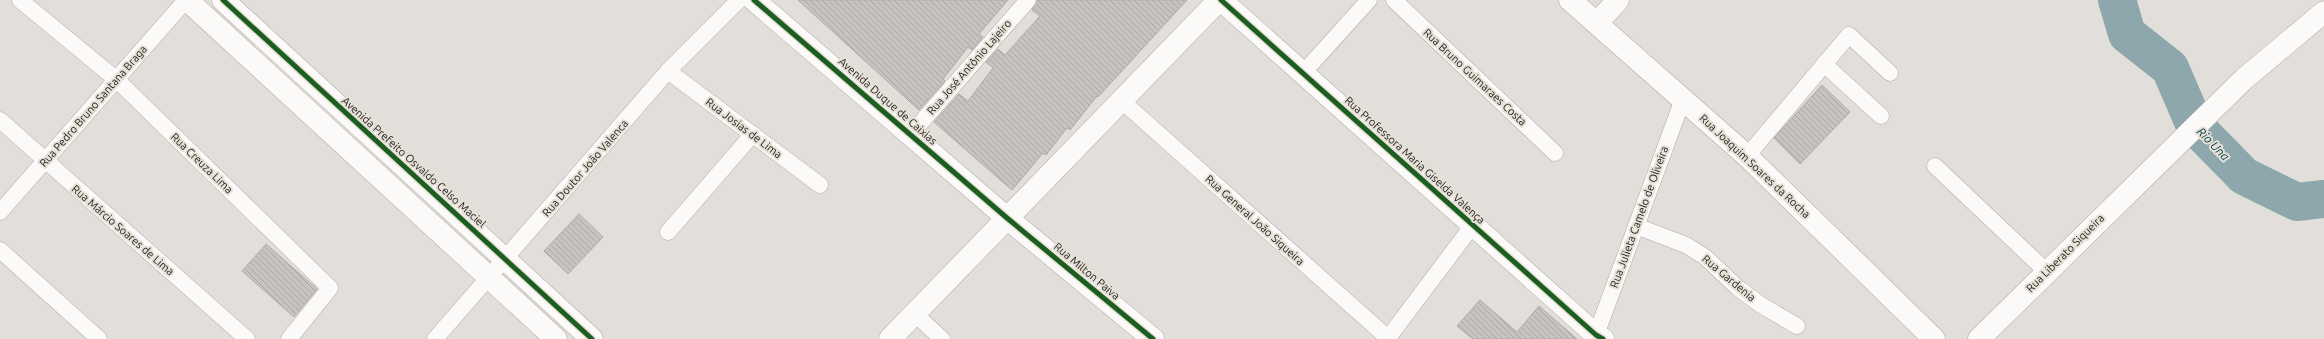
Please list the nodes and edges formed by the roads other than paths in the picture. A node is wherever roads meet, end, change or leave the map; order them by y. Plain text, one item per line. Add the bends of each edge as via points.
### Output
1 (20, 0) edge
2 (187, 0) edge
3 (223, 0) edge
4 (739, 0) edge
5 (754, 0) edge
6 (1028, 0) edge
7 (1220, 0) edge
8 (1369, 0) edge
9 (1394, 0) edge
10 (1570, 0) edge
11 (1618, 0) edge
12 (2324, 12) edge
13 (1596, 23) junction
14 (1824, 64) junction
15 (668, 71) junction
16 (1303, 73) junction
17 (1890, 74) dead end
18 (117, 80) junction
19 (1683, 99) junction
20 (1122, 101) junction
21 (1881, 116) dead end
22 (0, 120) edge
23 (753, 134) junction
24 (911, 134) junction
25 (1556, 153) dead end
26 (1747, 156) junction
27 (44, 162) junction
28 (1935, 166) dead end
29 (820, 185) dead end
30 (0, 212) edge
31 (1007, 218) junction
32 (1473, 225) junction
33 (1636, 226) junction
34 (668, 232) dead end
35 (0, 250) edge
36 (506, 259) junction
37 (2047, 272) junction
38 (490, 278) junction
39 (915, 314) junction
40 (1797, 326) dead end
41 (1597, 338) edge
42 (100, 339) edge
43 (247, 339) edge
44 (289, 339) edge
45 (435, 339) edge
46 (556, 339) edge
47 (592, 339) edge
48 (890, 339) edge
49 (942, 339) edge
50 (1153, 339) edge
51 (1389, 339) edge
52 (1934, 339) edge
53 (1980, 339) edge

1 - 18 street, Rua Creuza Lima
2 - 18 street, Rua Pedro Bruno Santana Braga
2 - 38 street
3 - 36 street, Avenida Prefeito Osvaldo Celso Maciel
4 - 15 street, Rua Doutor João Valenca
5 - 24 street, Avenida Duque de Caixias
6 - 24 street, Rua José Antônio Lajeiro
7 - 16 street, Rua Professora Maria Giselda Valença
7 - 20 street
8 - 16 street
9 - 25 street, Rua Bruno Guimaraes Costa
10 - 13 street, Rua Joaquim Soares da Rocha
11 - 13 street
12 - 37 street, Rua Liberato Siqueira via 2244,79
13 - 19 street, Rua Joaquim Soares da Rocha
14 - 17 street via 1849,35
14 - 21 street
14 - 26 street
15 - 23 street, Rua Josias de Lima
15 - 36 street, Rua Doutor João Valenca
16 - 32 street, Rua Professora Maria Giselda Valença
18 - 27 street, Rua Pedro Bruno Santana Braga
18 - 44 street, Rua Creuza Lima via 330,288
19 - 26 street, Rua Joaquim Soares da Rocha
19 - 33 street, Rua Julieta Camelo de Oliveira
20 - 31 street
20 - 51 street, Rua General João Siqueira
22 - 27 street, Rua Márcio Soares de Lima
23 - 29 street, Rua Josias de Lima
23 - 34 street
24 - 31 street, Avenida Duque de Caixias
26 - 52 street, Rua Joaquim Soares da Rocha
27 - 30 street, Rua Pedro Bruno Santana Braga
27 - 43 street, Rua Márcio Soares de Lima
28 - 37 street
31 - 39 street
31 - 50 street, Rua Milton Paiva
32 - 41 street, Rua Professora Maria Giselda Valença
32 - 51 street
33 - 40 street, Rua Gardenia via 1686,246 1705,257 1738,288
33 - 41 street, Rua Julieta Camelo de Oliveira
35 - 42 street
36 - 38 street, Rua Doutor João Valenca
36 - 47 street, Avenida Prefeito Osvaldo Celso Maciel
37 - 53 street, Rua Liberato Siqueira
38 - 45 street, Rua Doutor João Valenca
38 - 46 street
39 - 48 street
39 - 49 street

